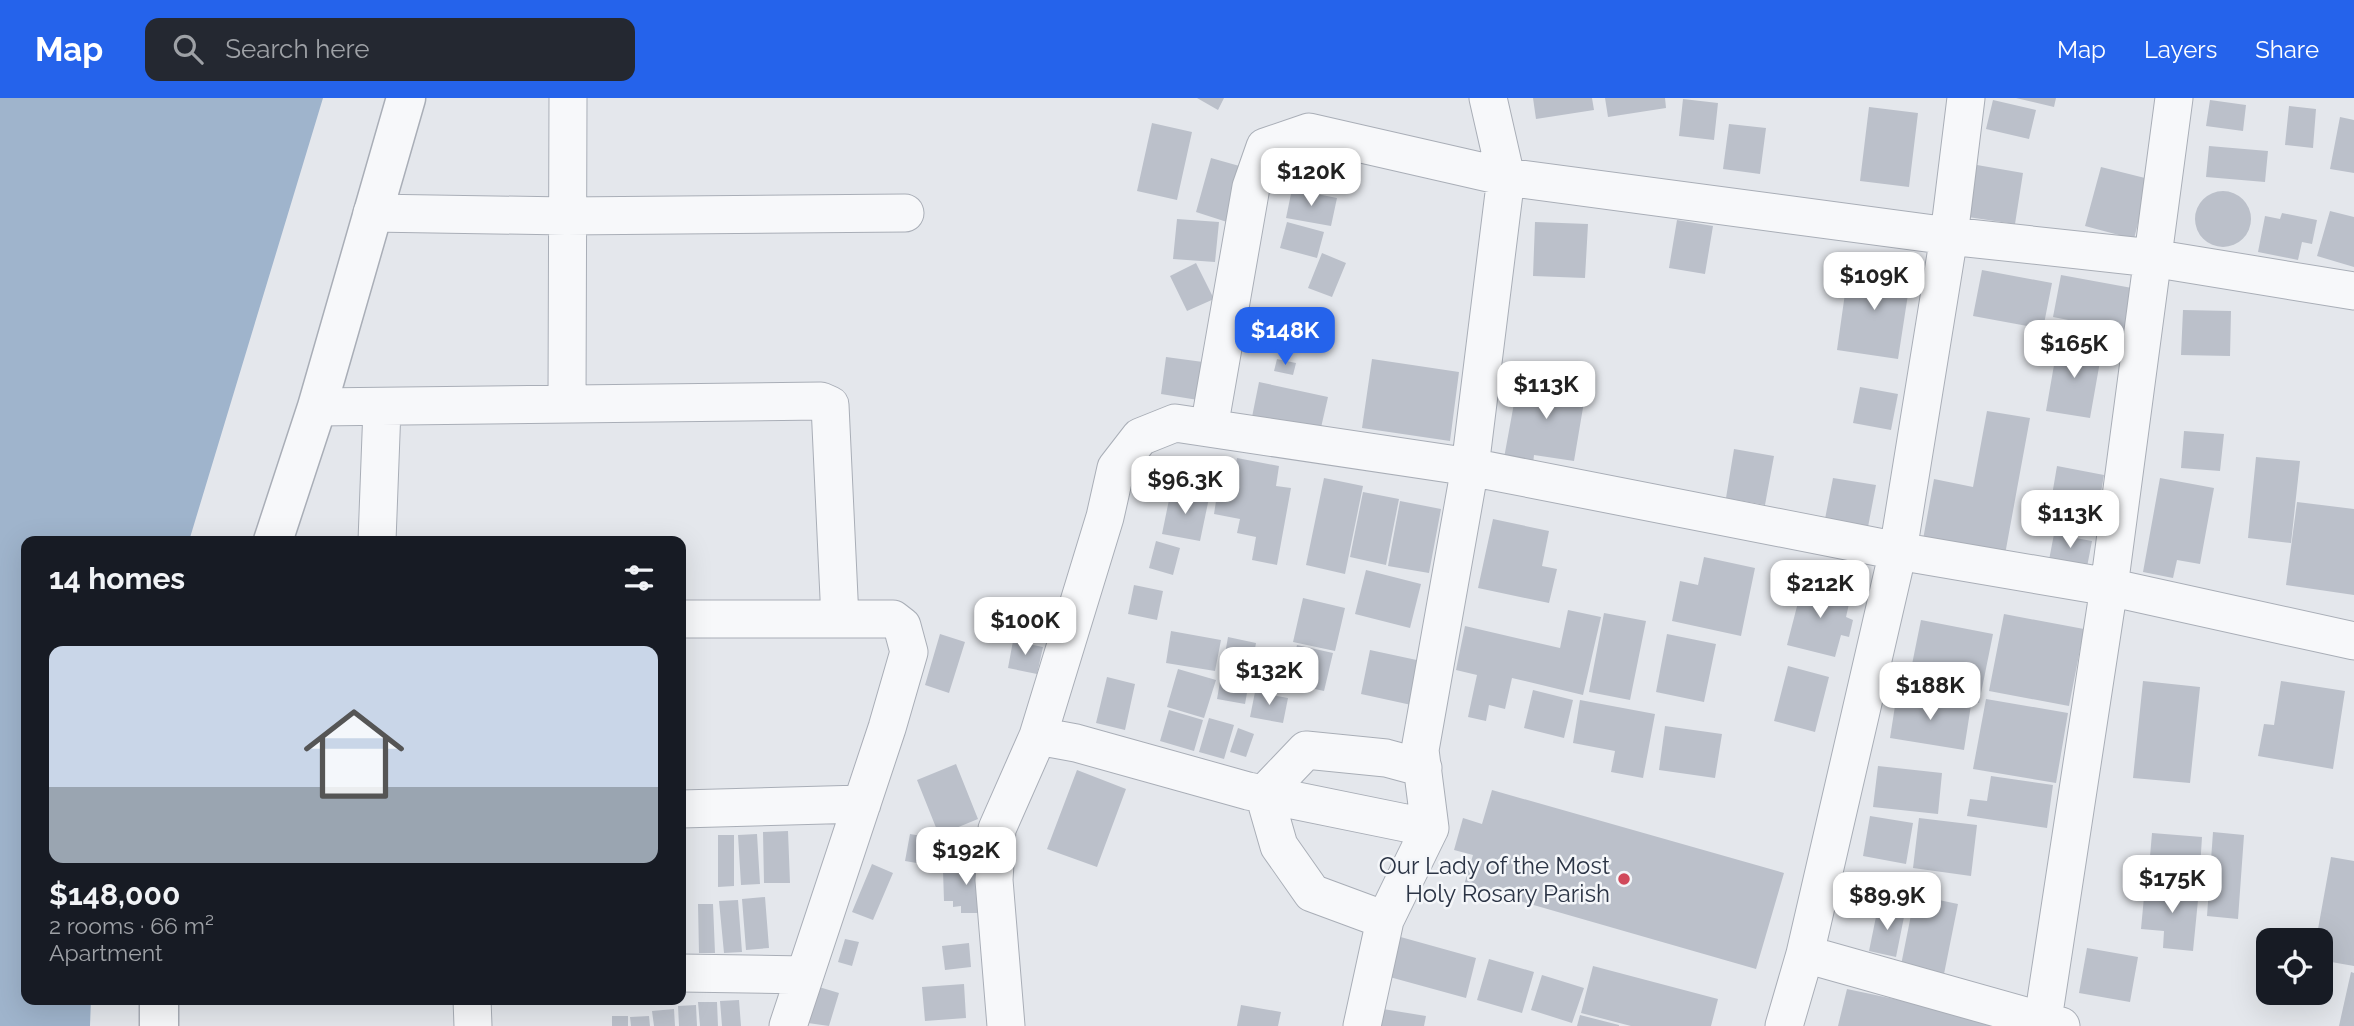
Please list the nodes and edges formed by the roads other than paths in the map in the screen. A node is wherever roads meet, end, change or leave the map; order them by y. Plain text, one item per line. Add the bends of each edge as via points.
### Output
1 (405, 98) edge
2 (568, 98) edge
3 (1488, 98) edge
4 (1966, 98) edge
5 (2174, 98) edge
6 (1506, 177) junction
7 (372, 213) junction
8 (905, 213) dead end
9 (566, 216) junction
10 (1950, 236) junction
11 (2152, 258) junction
12 (2354, 291) edge
13 (567, 404) junction
14 (317, 407) junction
15 (382, 408) junction
16 (1209, 428) junction
17 (1470, 467) junction
18 (275, 536) edge
19 (377, 536) edge
20 (1898, 551) junction
21 (2109, 587) junction
22 (686, 619) edge
23 (840, 619) junction
24 (2354, 640) edge
25 (1038, 736) junction
26 (1423, 768) junction
27 (1264, 794) junction
28 (862, 804) junction
29 (686, 809) edge
30 (1430, 828) junction
31 (1385, 920) junction
32 (1805, 954) junction
33 (686, 973) edge
34 (805, 975) junction
35 (159, 1005) edge
36 (472, 1005) edge
37 (2048, 1025) edge
38 (159, 1026) edge
39 (473, 1026) edge
40 (788, 1026) edge
41 (1006, 1026) edge
42 (1362, 1026) edge
43 (1784, 1026) edge

1 - 7 street
2 - 9 street
3 - 6 street
4 - 10 street
5 - 11 street
6 - 10 street
6 - 16 street via 1309,132 1265,147 1251,187
6 - 17 street
7 - 9 street
7 - 14 street
8 - 9 street
9 - 13 street
10 - 11 street
10 - 20 street
11 - 12 street
11 - 21 street
13 - 15 street
13 - 23 street via 821,401 830,405
14 - 15 street
14 - 18 street
15 - 19 street
16 - 17 street
16 - 25 street via 1175,423 1139,437 1116,468
17 - 20 street
17 - 26 street via 1420,750
20 - 21 street
20 - 32 street
21 - 24 street
21 - 37 street
22 - 23 street
23 - 28 street via 893,620 902,626 909,652
25 - 27 street
25 - 41 street via 997,829 994,880
26 - 27 street via 1386,758 1306,750
26 - 30 street
27 - 30 street
27 - 31 street via 1279,846 1312,893
28 - 29 street
28 - 34 street
30 - 31 street
31 - 42 street
32 - 37 street
32 - 43 street
33 - 34 street
34 - 40 street
35 - 38 street
36 - 39 street

